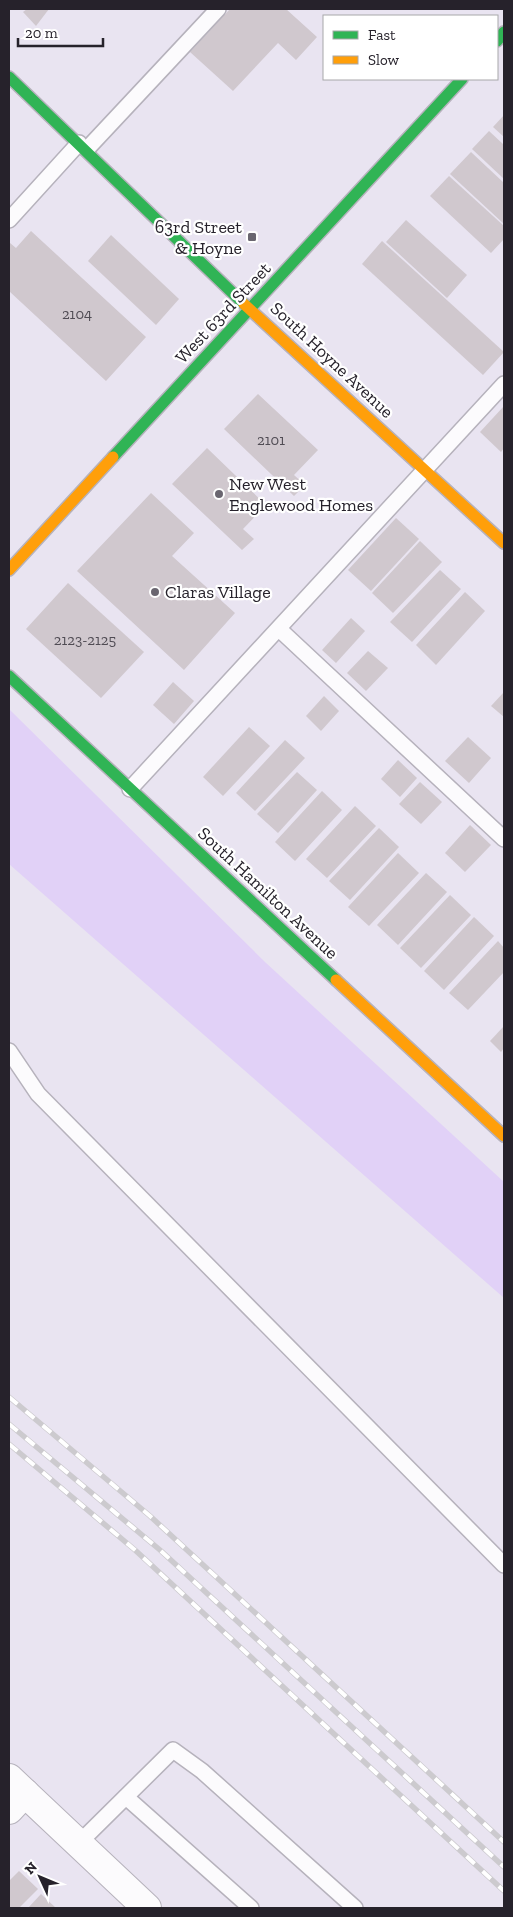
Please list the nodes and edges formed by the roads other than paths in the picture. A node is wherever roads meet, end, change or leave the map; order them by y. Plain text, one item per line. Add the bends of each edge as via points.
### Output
1 (218, 9) edge
2 (9, 77) edge
3 (461, 80) edge
4 (83, 146) junction
5 (9, 220) edge
6 (251, 308) junction
7 (504, 384) edge
8 (426, 469) junction
9 (504, 542) edge
10 (9, 570) edge
11 (279, 629) junction
12 (9, 676) edge
13 (130, 789) junction
14 (504, 839) edge
15 (9, 1051) edge
16 (504, 1136) edge
17 (504, 1565) edge
18 (14, 1794) edge
19 (126, 1797) junction
20 (79, 1843) junction
21 (147, 1908) edge
22 (252, 1908) edge
23 (355, 1908) edge

1 - 4 lane
2 - 4 street, South Hoyne Avenue
3 - 6 street, West 63rd Street
4 - 5 lane
4 - 6 street, South Hoyne Avenue
6 - 8 street, South Hoyne Avenue via 282,340
6 - 10 street, West 63rd Street
7 - 8 lane
8 - 9 street, South Hoyne Avenue
8 - 11 lane
11 - 13 lane
11 - 14 lane
12 - 13 street, South Hamilton Avenue
13 - 16 street, South Hamilton Avenue
15 - 17 lane via 38,1094
18 - 20 street
19 - 20 lane
19 - 22 lane
19 - 23 lane via 173,1750 202,1771
20 - 21 street

